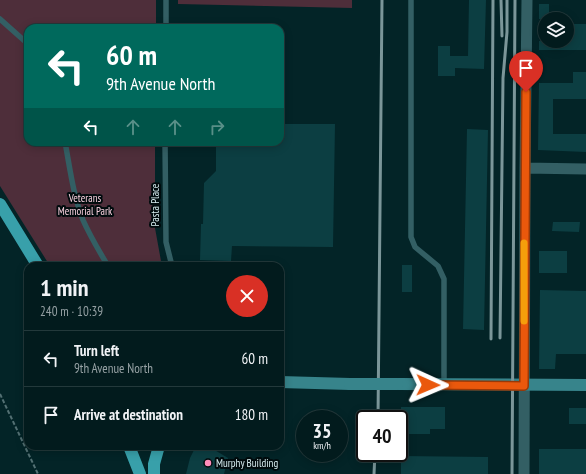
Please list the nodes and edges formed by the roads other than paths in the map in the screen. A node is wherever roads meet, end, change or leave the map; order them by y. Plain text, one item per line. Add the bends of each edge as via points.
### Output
1 (166, 0) edge
2 (411, 0) edge
3 (527, 0) edge
4 (0, 19) edge
5 (166, 24) edge
6 (24, 40) edge
7 (66, 146) edge
8 (165, 146) edge
9 (524, 168) junction
10 (586, 169) edge
11 (0, 204) edge
12 (36, 262) edge
13 (106, 262) edge
14 (171, 262) edge
15 (284, 382) edge
16 (444, 385) junction
17 (586, 385) edge
18 (524, 386) junction
19 (131, 450) edge
20 (159, 450) edge
21 (140, 474) edge
22 (154, 474) edge
23 (524, 474) edge

1 - 5 lane
2 - 16 lane via 411,237 415,247 438,266 444,279
3 - 9 street
4 - 6 lane
7 - 13 lane via 83,219
8 - 14 lane, Pasta Place via 166,242
9 - 10 street
9 - 18 street
11 - 12 main road
15 - 16 street, bridge
16 - 18 street
17 - 18 street
18 - 23 street
19 - 21 main road
20 - 22 main road

